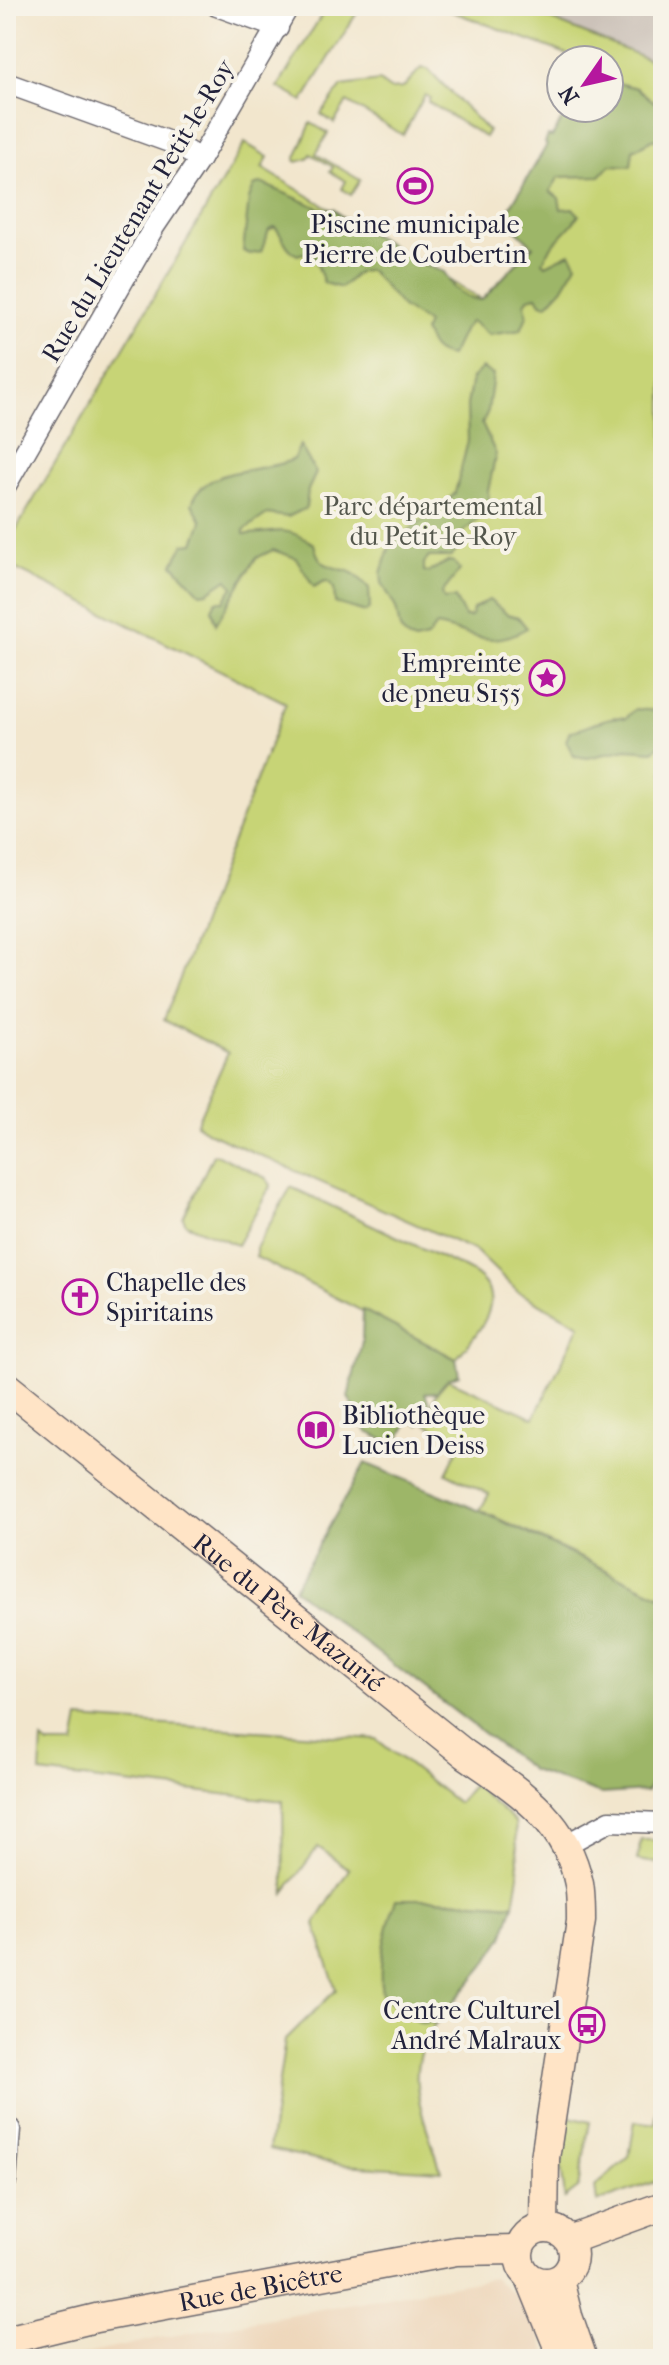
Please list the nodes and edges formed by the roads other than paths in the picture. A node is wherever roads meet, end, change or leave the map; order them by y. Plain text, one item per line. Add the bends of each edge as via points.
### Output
1 (217, 6) edge
2 (289, 6) edge
3 (278, 28) junction
4 (6, 83) edge
5 (200, 159) junction
6 (6, 485) edge
7 (6, 1386) edge
8 (663, 1823) edge
9 (567, 1844) junction
10 (8, 2129) edge
11 (6, 2181) edge
12 (663, 2206) edge
13 (663, 2220) edge
14 (519, 2250) junction
15 (561, 2251) junction
16 (530, 2278) junction
17 (6, 2340) edge
18 (563, 2359) edge
19 (583, 2359) edge

1 - 3 street
2 - 3 street, Rue du Lieutenant Petit-le-Roy
3 - 5 street, Rue du Lieutenant Petit-le-Roy
4 - 5 street via 175,144
5 - 6 street, Rue du Lieutenant Petit-le-Roy via 154,227
7 - 9 main road, Rue du Père Mazurié via 533,1803
8 - 9 street via 610,1821
9 - 15 main road via 579,1885 581,1921 545,2158
10 - 11 street
12 - 15 main road
13 - 15 main road via 595,2245
14 - 15 main road via 530,2232
14 - 16 main road via 520,2266
14 - 17 main road, Rue de Bicêtre via 456,2251 96,2318
15 - 16 main road via 544,2283
15 - 19 main road via 568,2316
16 - 18 main road

